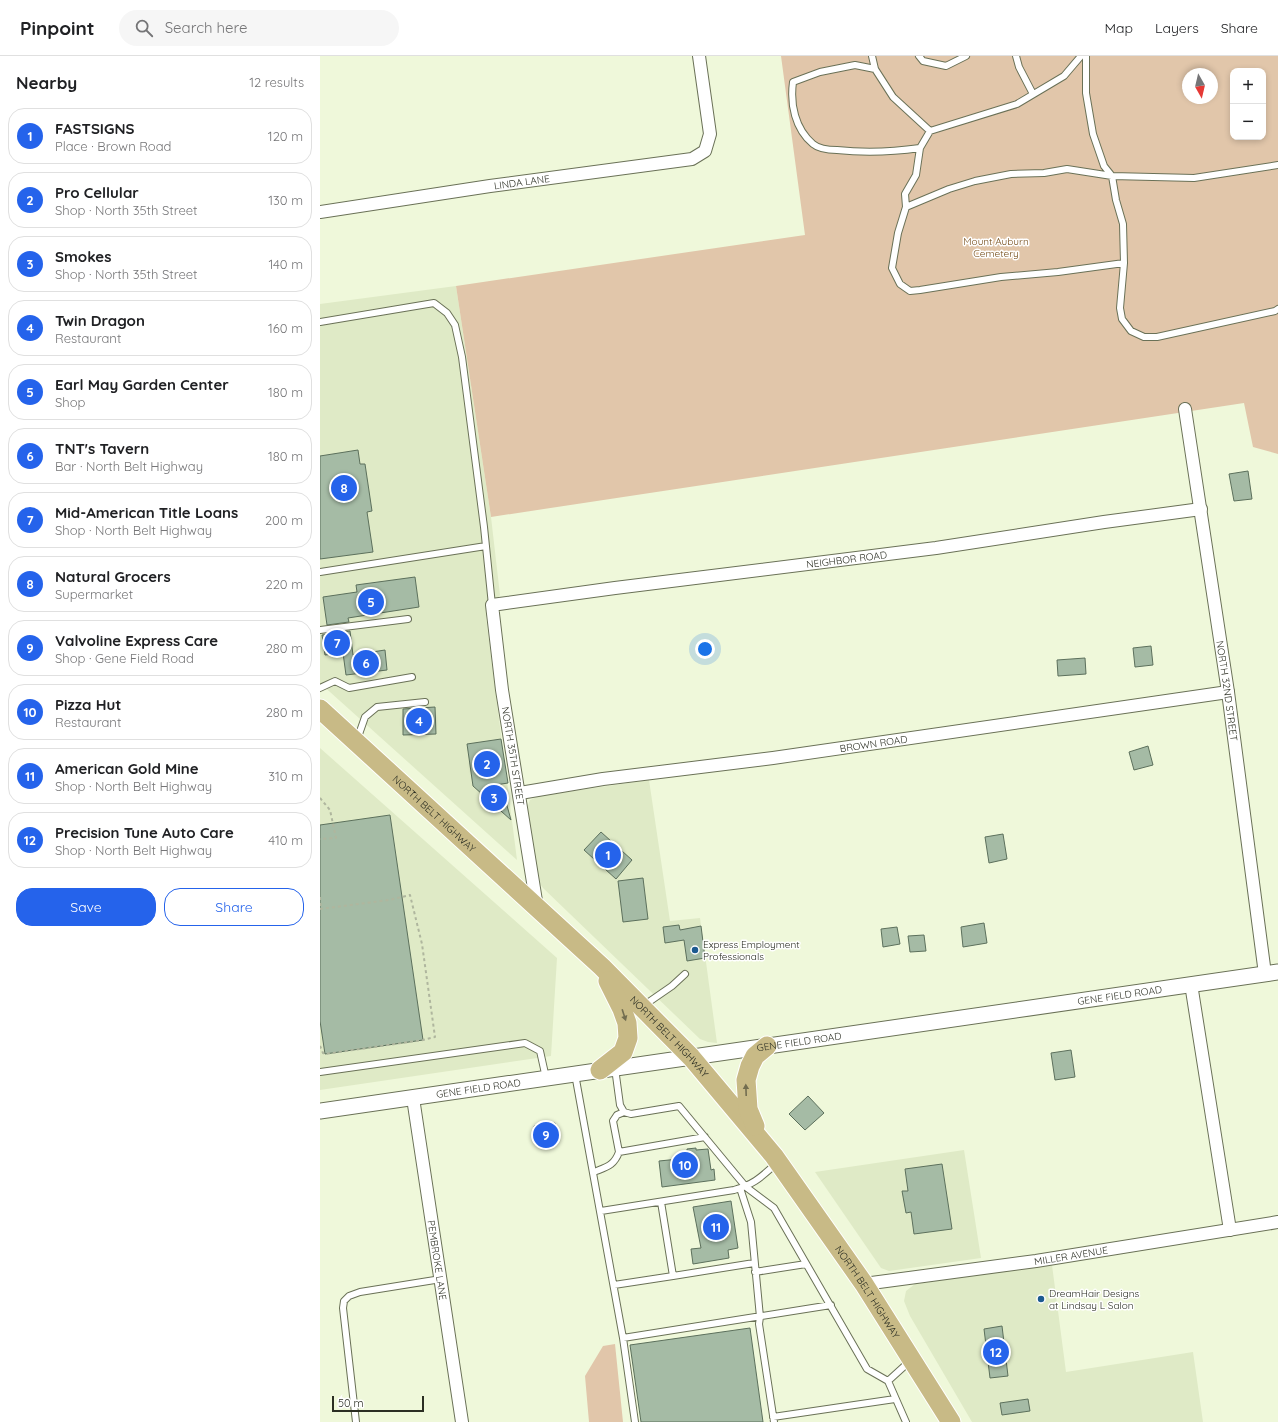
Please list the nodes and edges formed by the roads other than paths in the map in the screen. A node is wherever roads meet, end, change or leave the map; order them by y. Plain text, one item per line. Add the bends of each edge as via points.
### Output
1 (699, 56) edge
2 (872, 56) edge
3 (919, 56) edge
4 (966, 56) edge
5 (1016, 56) edge
6 (1081, 56) edge
7 (1086, 56) edge
8 (875, 69) junction
9 (1033, 94) junction
10 (930, 132) junction
11 (920, 148) junction
12 (1278, 165) edge
13 (1112, 176) junction
14 (906, 207) junction
15 (320, 212) edge
16 (1124, 263) junction
17 (1278, 309) edge
18 (320, 322) edge
19 (1185, 409) dead end
20 (1201, 509) junction
21 (486, 546) junction
22 (320, 572) edge
23 (492, 605) junction
24 (408, 619) dead end
25 (320, 630) edge
26 (412, 677) dead end
27 (320, 688) edge
28 (1228, 692) junction
29 (425, 702) dead end
30 (320, 710) edge
31 (357, 742) junction
32 (520, 793) junction
33 (537, 907) junction
34 (602, 967) junction
35 (1272, 973) edge
36 (685, 974) dead end
37 (1191, 984) junction
38 (642, 1007) junction
39 (767, 1046) junction
40 (691, 1057) junction
41 (607, 1069) junction
42 (320, 1072) edge
43 (575, 1074) junction
44 (546, 1078) junction
45 (412, 1098) junction
46 (320, 1111) edge
47 (624, 1112) junction
48 (704, 1137) junction
49 (761, 1140) junction
50 (618, 1152) junction
51 (779, 1162) junction
52 (594, 1172) junction
53 (744, 1188) junction
54 (661, 1202) junction
55 (601, 1211) junction
56 (1278, 1222) edge
57 (1230, 1230) junction
58 (754, 1263) junction
59 (806, 1264) junction
60 (755, 1272) junction
61 (673, 1276) junction
62 (440, 1279) junction
63 (864, 1284) junction
64 (614, 1285) junction
65 (830, 1305) junction
66 (760, 1317) junction
67 (623, 1338) junction
68 (912, 1360) junction
69 (888, 1381) junction
70 (895, 1399) junction
71 (774, 1420) edge
72 (356, 1422) edge
73 (462, 1422) edge
74 (635, 1422) edge
75 (906, 1422) edge
76 (951, 1422) edge

1 - 15 street, LINDA LANE via 710,134 705,151 692,158
2 - 8 lane
3 - 4 lane via 923,61 946,66
5 - 9 lane
6 - 9 lane via 1064,76
7 - 13 lane via 1086,93 1094,134 1104,166
8 - 10 lane via 893,97
8 - 11 lane via 855,65 820,72 793,82 792,104 799,126 814,145 828,150 858,153
9 - 10 lane via 1017,104
10 - 11 lane
11 - 14 lane via 916,175 906,194
12 - 13 lane via 1194,178
13 - 14 lane via 1067,169 1011,174 975,181
13 - 16 lane via 1123,224
14 - 16 lane via 892,268 900,284 910,290
16 - 17 lane via 1120,308 1122,319 1131,331 1144,337 1175,334 1275,312
18 - 21 lane via 434,303 447,313 455,325 462,357
19 - 20 street, NORTH 32ND STREET
20 - 23 street, NEIGHBOR ROAD via 936,548
20 - 28 street, NORTH 32ND STREET
21 - 22 lane
21 - 23 lane
23 - 32 street, NORTH 35TH STREET via 502,690
24 - 25 lane
26 - 27 lane via 349,688 335,681
28 - 32 street, BROWN ROAD via 773,758 603,779
28 - 35 street, NORTH 32ND STREET
29 - 31 lane via 377,707 365,718
30 - 31 main road, NORTH BELT HIGHWAY
31 - 33 main road, NORTH BELT HIGHWAY
32 - 33 street, NORTH 35TH STREET
33 - 34 main road, NORTH BELT HIGHWAY
34 - 38 main road, NORTH BELT HIGHWAY
34 -> 41 main road via 622,1009 627,1023 628,1038 624,1052
35 - 37 street, GENE FIELD ROAD
36 - 38 lane
37 - 39 street, GENE FIELD ROAD
37 - 57 street
38 - 40 main road, NORTH BELT HIGHWAY
39 - 40 street, GENE FIELD ROAD
49 -> 39 main road via 748,1109 746,1080 755,1056
40 - 41 street, GENE FIELD ROAD
40 - 49 main road, NORTH BELT HIGHWAY
41 - 43 street, GENE FIELD ROAD
41 - 47 lane
42 - 44 lane via 525,1043 540,1052
43 - 44 street, GENE FIELD ROAD
43 - 52 lane
44 - 45 street, GENE FIELD ROAD
45 - 46 street, GENE FIELD ROAD
45 - 62 street, PEMBROKE LANE
47 - 48 lane via 631,1114 679,1106
47 - 50 lane via 617,1115 613,1121
48 - 50 lane
48 - 53 lane
49 - 51 main road, NORTH BELT HIGHWAY
50 - 52 lane via 616,1161
51 - 53 lane
51 - 63 main road, NORTH BELT HIGHWAY
52 - 55 lane
53 - 54 lane
53 - 58 lane via 751,1222
53 - 59 lane via 774,1208
54 - 55 lane
54 - 61 lane
55 - 64 lane
56 - 57 street, MILLER AVENUE
57 - 63 street, MILLER AVENUE via 1036,1261
58 - 60 lane
58 - 61 lane
59 - 60 lane
59 - 65 lane
60 - 66 lane
61 - 64 lane
62 - 72 lane via 360,1292 344,1301
62 - 73 street, PEMBROKE LANE
63 - 68 main road, NORTH BELT HIGHWAY
64 - 67 lane
65 - 66 lane
65 - 69 lane via 867,1369
66 - 67 lane
66 - 71 lane
67 - 74 lane
68 - 69 lane
68 - 76 main road, NORTH BELT HIGHWAY
69 - 70 lane
70 - 71 lane
70 - 75 lane

